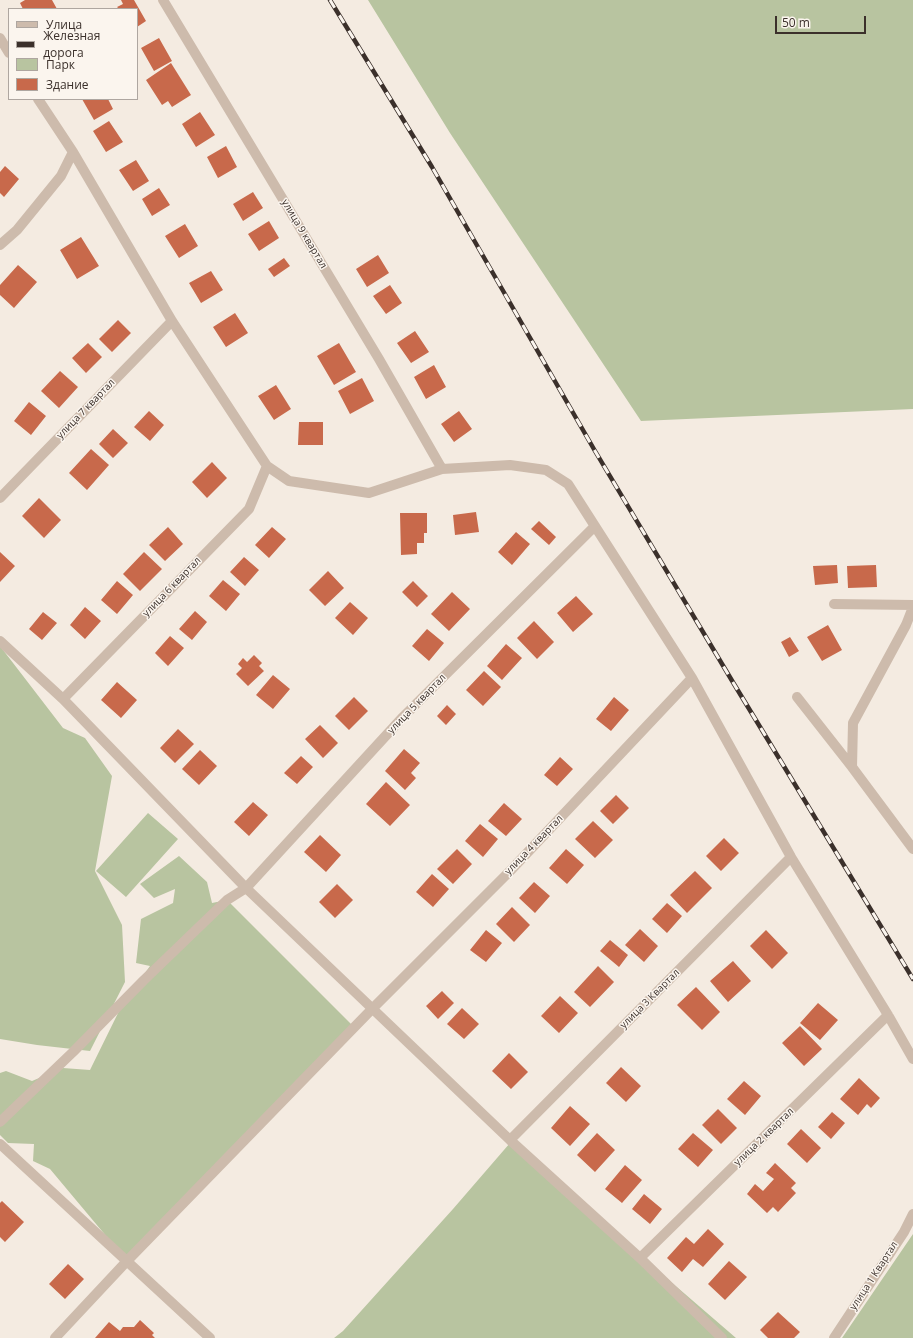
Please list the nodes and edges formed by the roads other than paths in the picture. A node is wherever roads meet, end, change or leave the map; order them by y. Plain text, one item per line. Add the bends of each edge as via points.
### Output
1 (163, 0) edge
2 (0, 38) edge
3 (8, 51) edge
4 (39, 100) edge
5 (73, 152) junction
6 (0, 245) edge
7 (172, 321) junction
8 (267, 466) junction
9 (442, 469) junction
10 (0, 498) edge
11 (595, 526) junction
12 (834, 604) dead end
13 (913, 606) edge
14 (0, 641) edge
15 (692, 678) junction
16 (797, 697) dead end
17 (64, 699) junction
18 (852, 767) junction
19 (913, 849) edge
20 (791, 857) junction
21 (246, 888) junction
22 (372, 1009) junction
23 (888, 1015) junction
24 (913, 1059) edge
25 (0, 1122) edge
26 (510, 1140) junction
27 (0, 1144) edge
28 (913, 1214) edge
29 (640, 1258) junction
30 (127, 1261) junction
31 (56, 1338) edge
32 (210, 1338) edge
33 (722, 1338) edge
34 (834, 1338) edge

1 - 9 street, улица 9 квартал via 375,352
2 - 3 street
4 - 5 street
5 - 6 street via 61,176 17,230
5 - 7 street
7 - 8 street
7 - 10 street, улица 7 квартал
8 - 9 street via 289,481 369,492
8 - 17 street, улица 6 квартал via 248,509
9 - 11 street via 510,465 546,470 568,484
11 - 15 street
11 - 21 street, улица 5 квартал via 403,717
12 - 13 street
13 - 18 street via 906,625 853,724
14 - 17 street
15 - 20 street
15 - 22 street, улица 4 квартал via 511,870
16 - 18 street
17 - 21 street
18 - 19 street
20 - 23 street
20 - 26 street, улица 3 Квартал
21 - 22 street
21 - 25 street, улица 5 квартал via 221,906
22 - 26 street
22 - 30 street, улица 4 квартал
23 - 24 street
23 - 29 street, улица 2 квартал
26 - 29 street
27 - 30 street
28 - 34 street, улица 1 Квартал via 904,1232
29 - 33 street
30 - 31 street, улица 4 квартал
30 - 32 street

